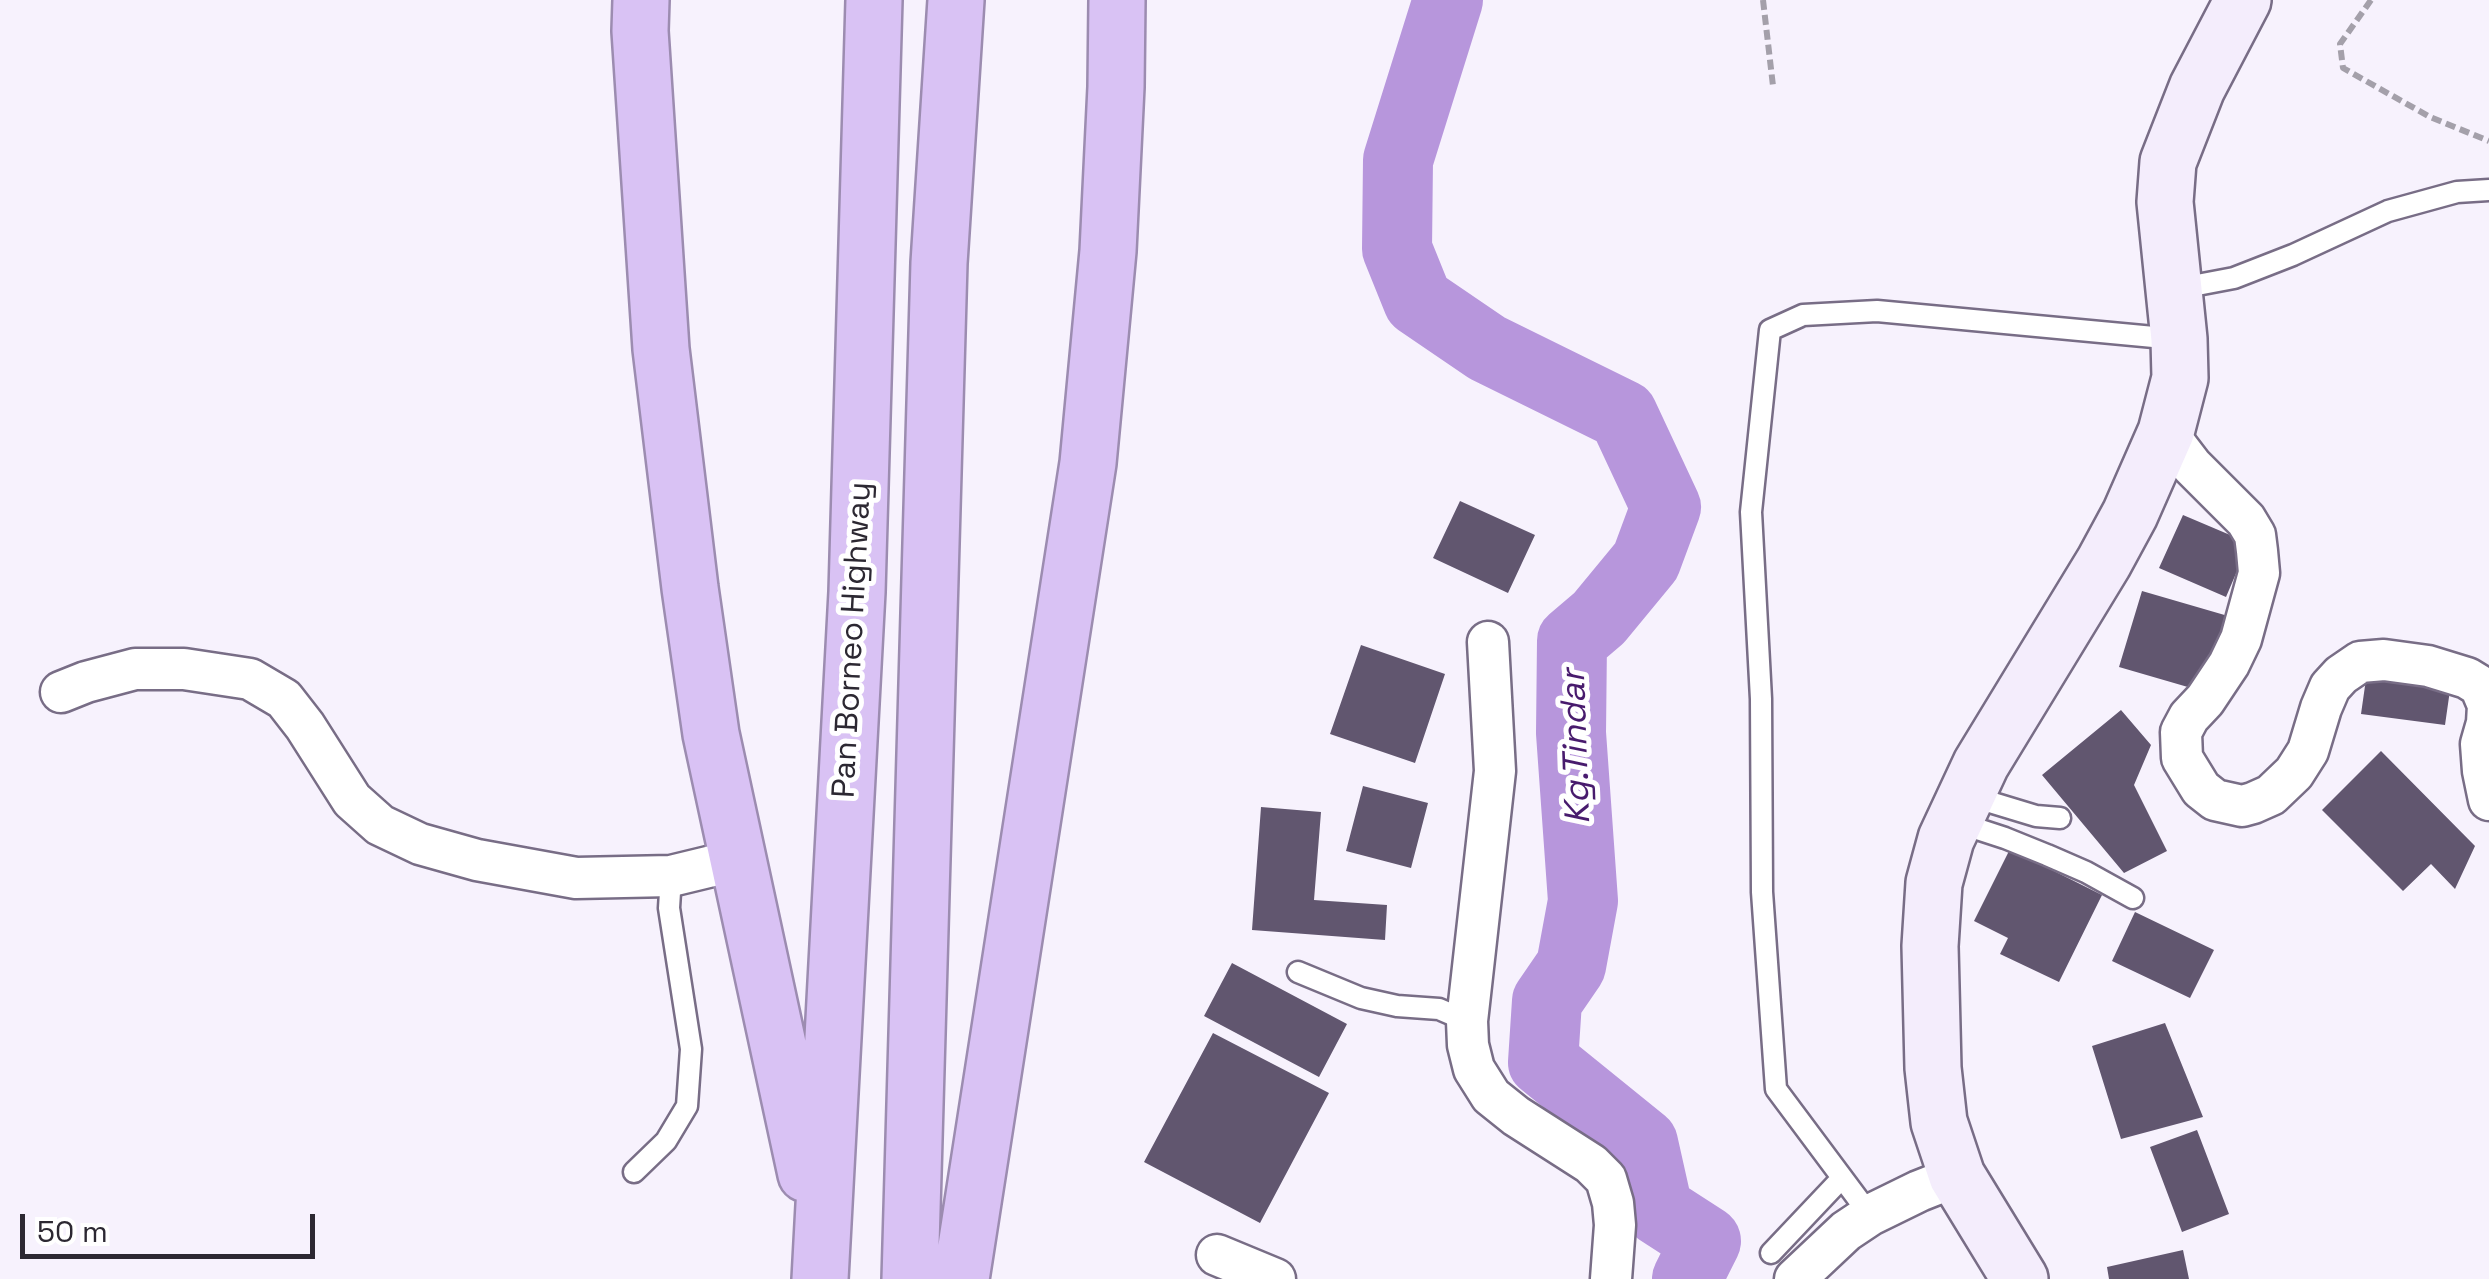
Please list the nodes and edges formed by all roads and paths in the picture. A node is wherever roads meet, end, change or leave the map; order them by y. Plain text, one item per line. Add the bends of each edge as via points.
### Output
1 (641, 0) edge
2 (874, 0) edge
3 (956, 0) edge
4 (1117, 0) edge
5 (1764, 0) edge
6 (2243, 0) edge
7 (2371, 0) edge
8 (1773, 86) dead end
9 (2489, 140) edge
10 (2489, 190) edge
11 (2176, 314) junction
12 (2166, 432) junction
13 (1488, 642) dead end
14 (61, 692) dead end
15 (2489, 800) edge
16 (1960, 808) junction
17 (2060, 818) dead end
18 (737, 860) junction
19 (672, 876) junction
20 (2133, 898) dead end
21 (1298, 972) dead end
22 (1467, 1021) junction
23 (634, 1172) dead end
24 (1956, 1176) junction
25 (1841, 1179) junction
26 (1870, 1215) junction
27 (1217, 1255) dead end
28 (820, 1260) edge
29 (1783, 1266) edge
30 (910, 1279) edge
31 (961, 1279) edge
32 (1275, 1279) edge
33 (1611, 1279) edge
34 (2020, 1279) edge

1 - 18 highway via 661,349 711,734
2 - 28 highway, Pan Borneo Highway via 857,592
3 - 30 highway via 939,283
4 - 31 highway via 1108,251 1088,463
5 - 8 path
6 - 11 street via 2196,88 2168,162
7 - 9 path via 2340,44 2343,68 2430,117
10 - 11 lane via 2388,211 2234,278
11 - 12 street via 2180,378
11 - 25 lane via 1877,312 1803,315 1770,330 1751,512 1762,892 1776,1089
12 - 15 street via 2246,520 2258,551 2259,573 2241,638 2180,732 2182,758 2201,790 2229,804 2272,795 2308,751 2330,687 2360,662 2384,660 2428,666 2480,686 2488,705 2482,744
12 - 16 street via 2104,562
13 - 22 street via 1495,770
14 - 19 street via 136,669 250,679 284,699 352,800 406,838 477,860 576,878
16 - 17 lane
16 - 20 lane via 2005,838
16 - 24 street via 1934,883 1930,946 1936,1104
18 - 19 street
18 - 28 highway
19 - 23 lane via 669,908 691,1048 686,1106 666,1141
21 - 22 lane via 1361,998
22 - 33 street via 1474,1069 1491,1096 1606,1180 1615,1225
24 - 26 street
24 - 34 street
25 - 26 lane
25 - 29 lane
26 - 29 street
27 - 32 street

